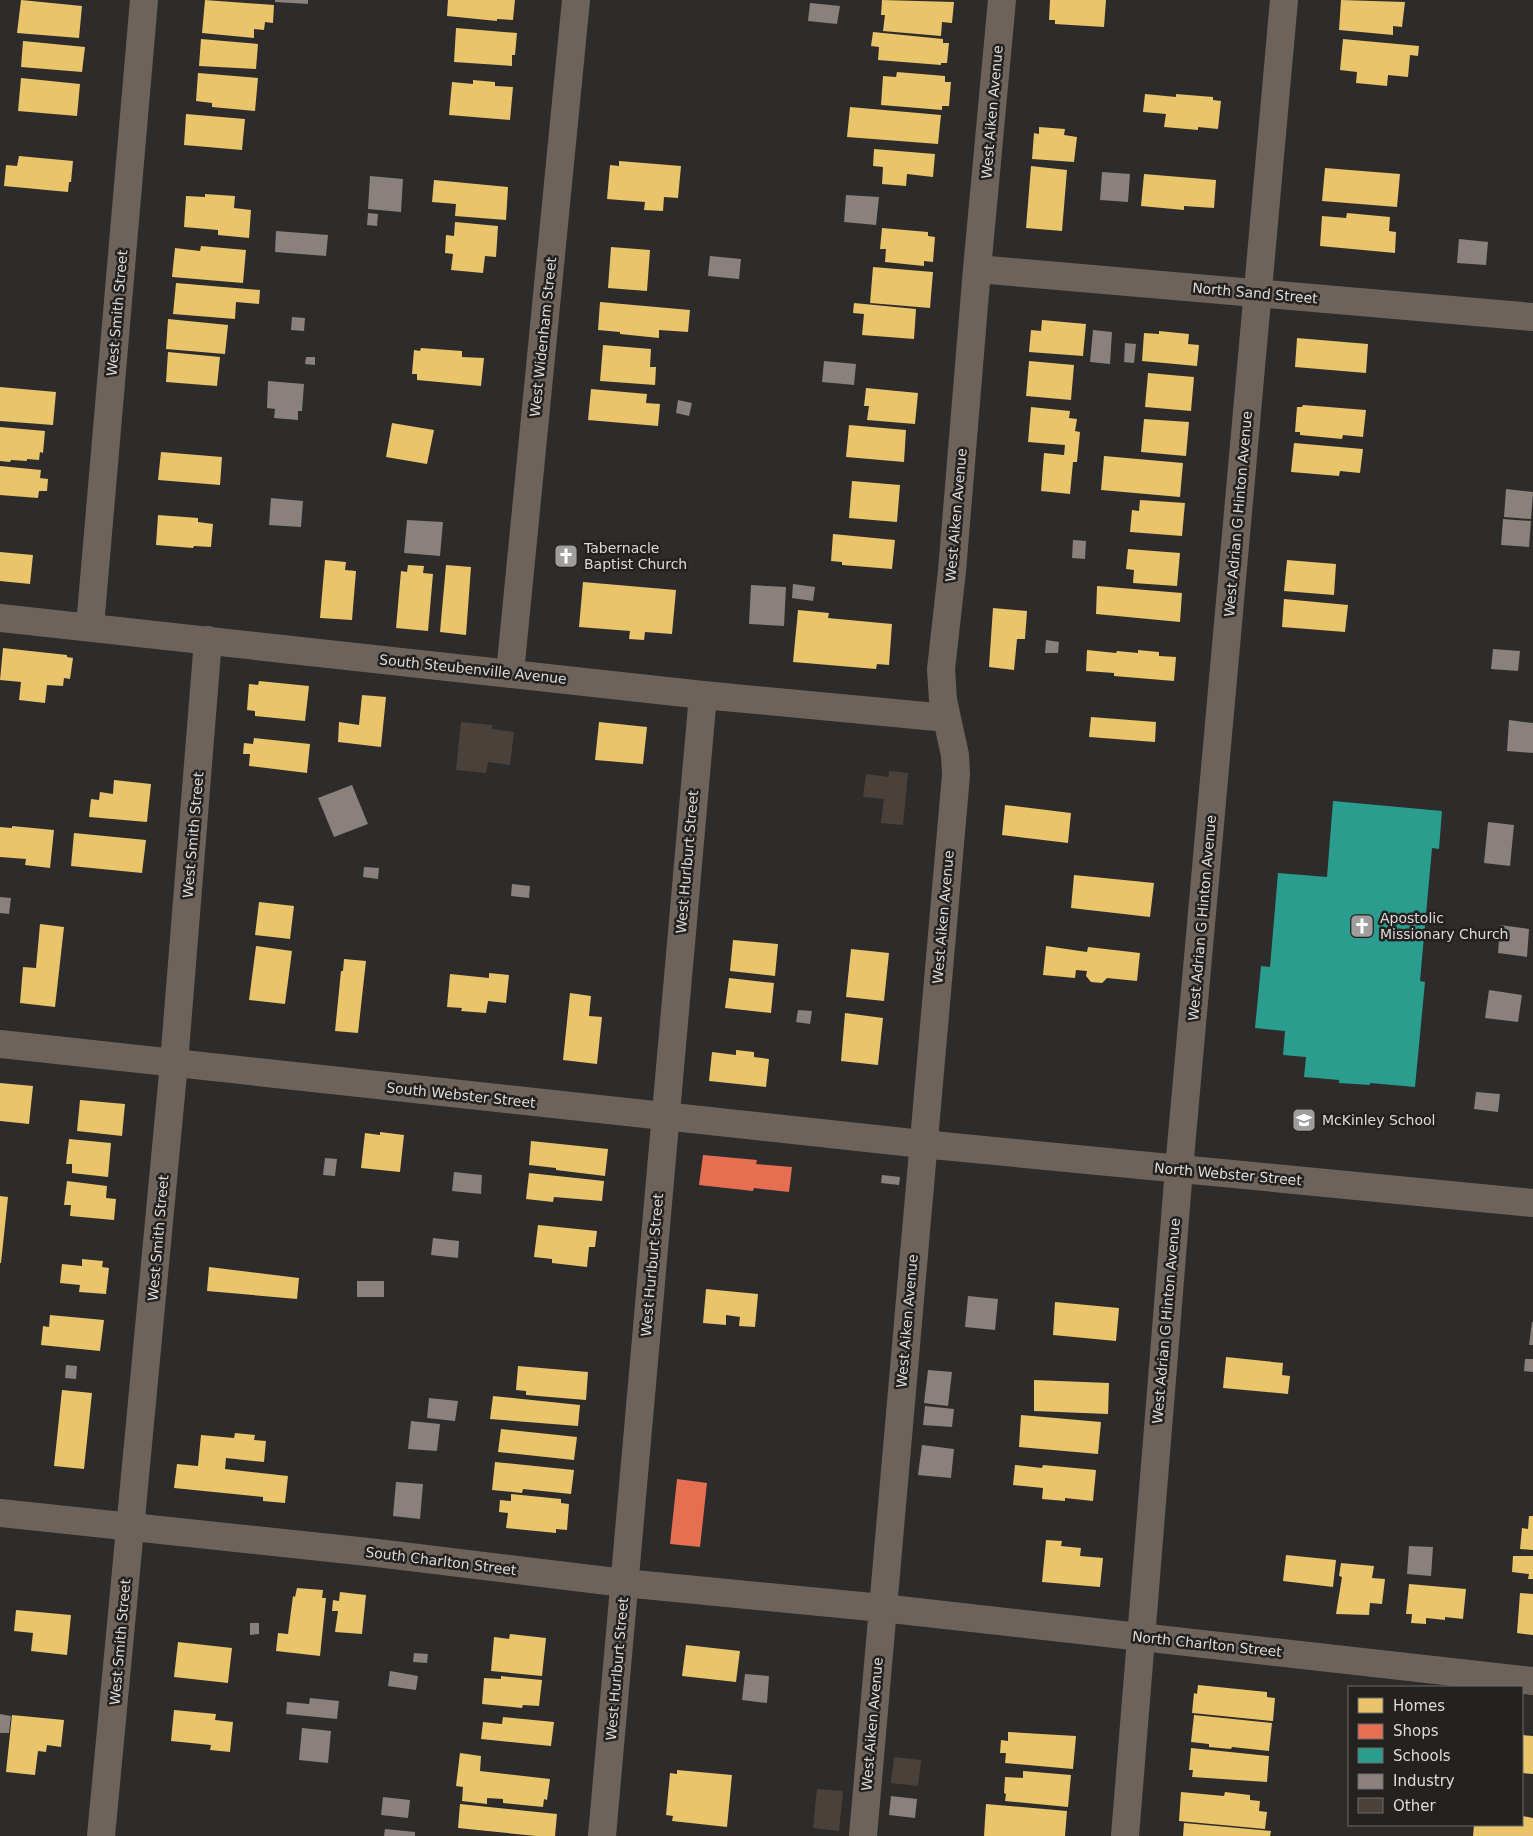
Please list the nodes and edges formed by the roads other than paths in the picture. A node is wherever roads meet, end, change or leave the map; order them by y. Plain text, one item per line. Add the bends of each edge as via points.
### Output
1 (144, 0) edge
2 (576, 0) edge
3 (1002, 0) edge
4 (1284, 0) edge
5 (977, 269) junction
6 (1258, 294) junction
7 (1533, 317) edge
8 (0, 618) edge
9 (90, 626) junction
10 (208, 640) junction
11 (510, 673) junction
12 (703, 694) junction
13 (947, 718) junction
14 (0, 1044) edge
15 (174, 1063) junction
16 (665, 1117) junction
17 (922, 1144) junction
18 (1179, 1169) junction
19 (1533, 1203) edge
20 (0, 1513) edge
21 (130, 1526) junction
22 (624, 1583) junction
23 (882, 1608) junction
24 (1140, 1637) junction
25 (1533, 1682) edge
26 (101, 1836) edge
27 (602, 1836) edge
28 (863, 1836) edge
29 (1124, 1836) edge

1 - 9 street, West Smith Street
2 - 11 street, West Widenham Street
3 - 5 street, West Aiken Avenue
4 - 6 street, West Adrian G Hinton Avenue
5 - 6 street, North Sand Street
5 - 13 street, West Aiken Avenue via 941,669
6 - 7 street, North Sand Street
6 - 18 street, West Adrian G Hinton Avenue
8 - 9 street, South Steubenville Avenue
9 - 10 street, South Steubenville Avenue
10 - 11 street, South Steubenville Avenue
10 - 15 street, West Smith Street
11 - 12 street, South Steubenville Avenue
12 - 13 street, South Steubenville Avenue
12 - 16 street, West Hurlburt Street
13 - 17 street, West Aiken Avenue via 956,774
14 - 15 street, South Webster Street
15 - 16 street, South Webster Street
15 - 21 street, West Smith Street
16 - 17 street, South Webster Street
16 - 22 street, West Hurlburt Street
17 - 18 street, North Webster Street
17 - 23 street, West Aiken Avenue
18 - 19 street, North Webster Street
18 - 24 street, West Adrian G Hinton Avenue
20 - 21 street, South Charlton Street
21 - 22 street, South Charlton Street
21 - 26 street, West Smith Street
22 - 23 street, South Charlton Street
22 - 27 street, West Hurlburt Street
23 - 24 street, North Charlton Street
23 - 28 street, West Aiken Avenue
24 - 25 street, North Charlton Street
24 - 29 street, West Adrian G Hinton Avenue

